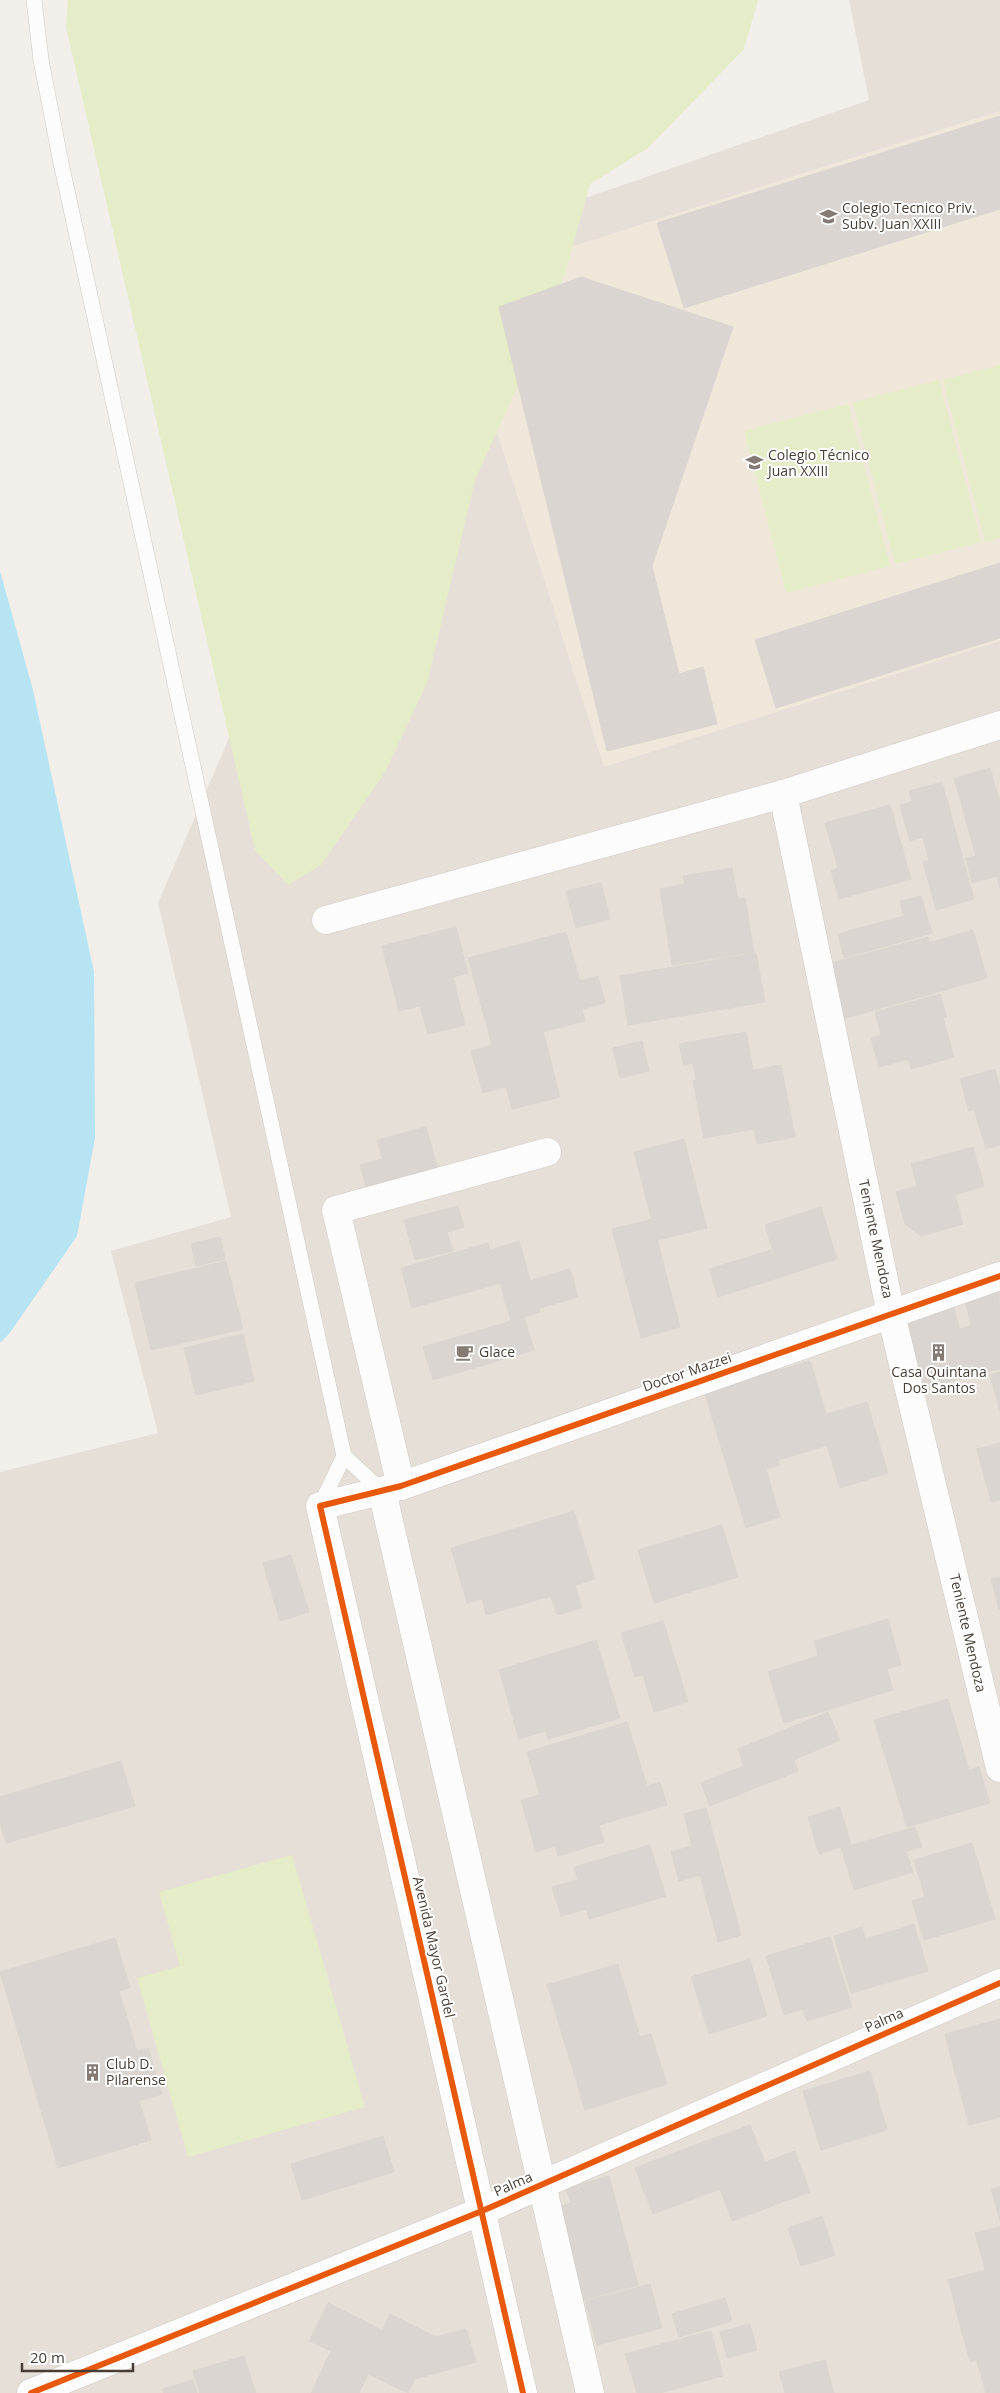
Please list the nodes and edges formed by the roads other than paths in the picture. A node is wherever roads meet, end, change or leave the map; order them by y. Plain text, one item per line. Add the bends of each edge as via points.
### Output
1 (34, 0) edge
2 (1000, 725) edge
3 (783, 794) junction
4 (326, 920) dead end
5 (547, 1152) dead end
6 (1000, 1276) edge
7 (891, 1314) junction
8 (344, 1456) junction
9 (392, 1488) junction
10 (320, 1506) junction
11 (1000, 1768) edge
12 (1000, 1983) edge
13 (542, 2185) junction
14 (482, 2211) junction
15 (31, 2393) edge
16 (523, 2393) edge
17 (590, 2393) edge

1 - 8 lane via 60,164
2 - 3 street
3 - 4 street
3 - 7 street, Teniente Mendoza
5 - 9 street via 336,1210
6 - 7 street, Doctor Mazzei
7 - 9 street, Doctor Mazzei
7 - 11 street, Teniente Mendoza
8 - 9 lane
8 - 10 lane
9 - 10 street, Doctor Mazzei
9 - 13 street
10 - 14 street, Avenida Mayor Gardel
12 - 13 street, Palma
13 - 14 street, Palma
13 - 17 street
14 - 15 street, Palma
14 - 16 street, Avenida Mayor Gardel

